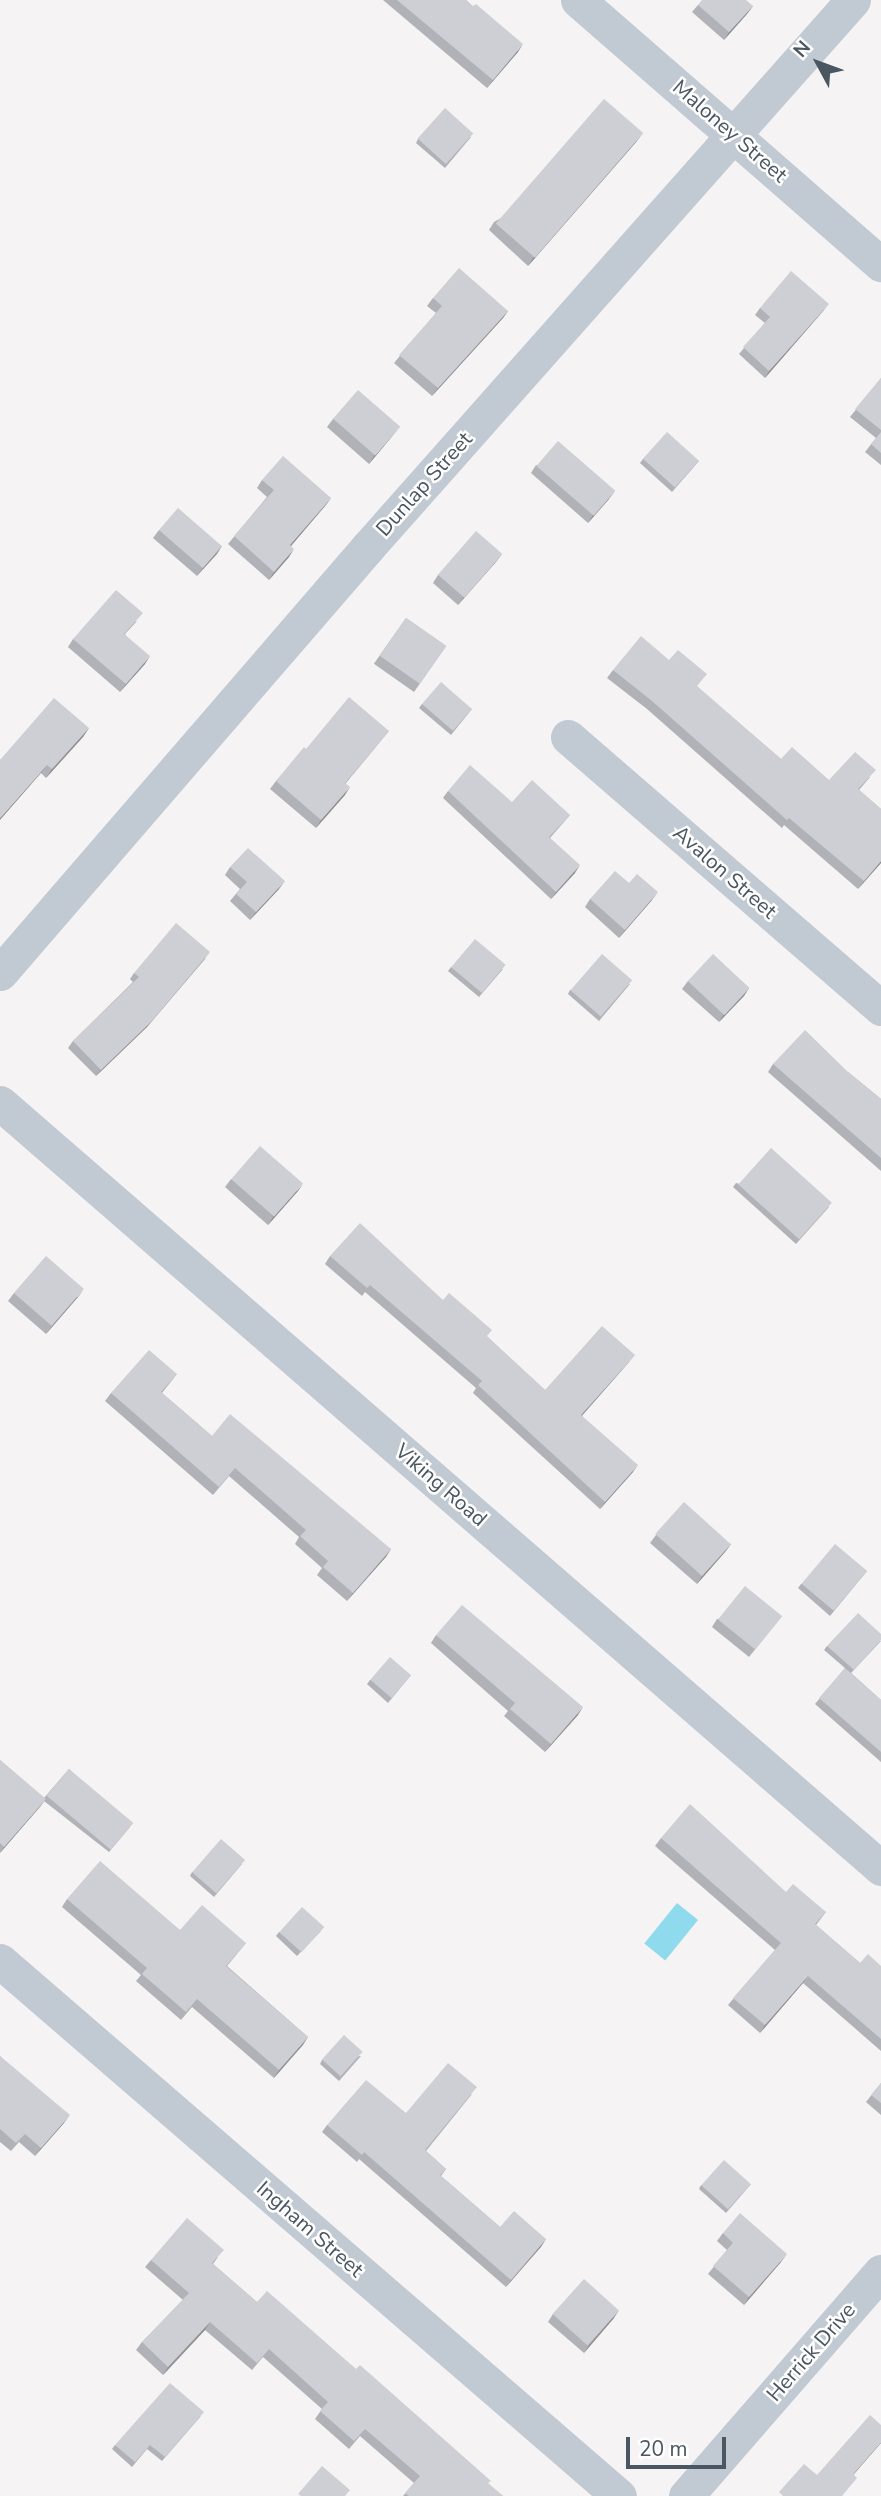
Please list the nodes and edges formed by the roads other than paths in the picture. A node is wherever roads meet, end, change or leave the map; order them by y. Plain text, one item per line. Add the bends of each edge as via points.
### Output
1 (578, 0) edge
2 (853, 0) edge
3 (736, 136) junction
4 (881, 264) edge
5 (568, 737) dead end
6 (0, 973) edge
7 (881, 1008) edge
8 (0, 1103) edge
9 (881, 1868) edge
10 (0, 1961) edge
11 (881, 2272) edge
12 (619, 2496) edge
13 (686, 2496) edge

1 - 3 street, Maloney Street
2 - 3 street, Dunlap Street
3 - 4 street, Maloney Street
3 - 6 street, Dunlap Street via 359,557
5 - 7 street, Avalon Street
8 - 9 street, Viking Road
10 - 12 street, Ingham Street
11 - 13 street, Herrick Drive

